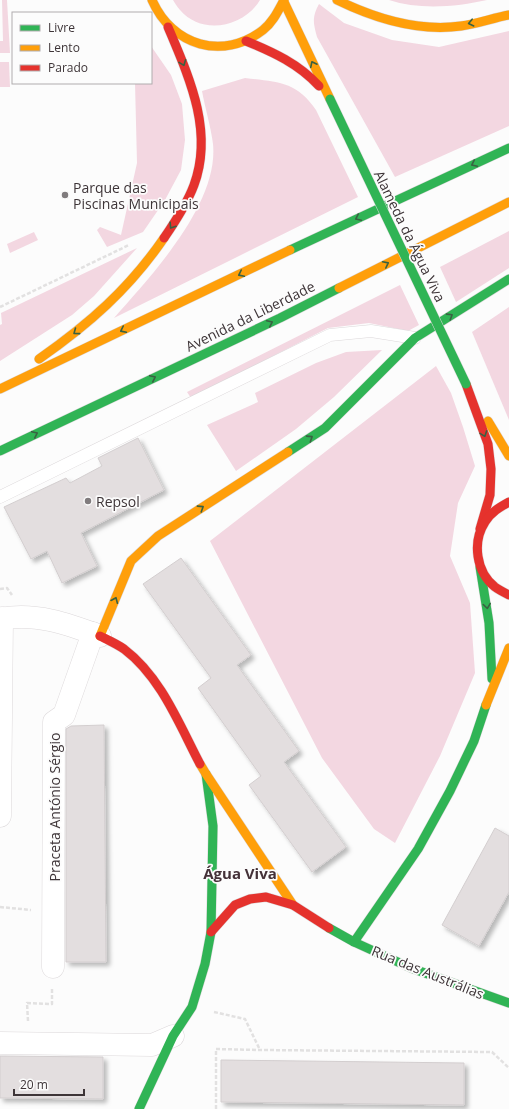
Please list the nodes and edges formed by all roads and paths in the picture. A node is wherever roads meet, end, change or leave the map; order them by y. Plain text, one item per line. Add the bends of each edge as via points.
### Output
1 (152, 0) edge
2 (337, 0) edge
3 (284, 1) edge
4 (509, 14) edge
5 (168, 27) junction
6 (246, 41) junction
7 (330, 99) junction
8 (509, 148) edge
9 (509, 202) edge
10 (133, 243) dead end
11 (509, 279) edge
12 (0, 307) edge
13 (415, 338) junction
14 (0, 383) edge
15 (466, 384) junction
16 (0, 389) edge
17 (0, 451) edge
18 (509, 456) edge
19 (0, 497) edge
20 (509, 502) edge
21 (480, 529) junction
22 (480, 567) junction
23 (509, 595) edge
24 (1, 619) edge
25 (96, 635) junction
26 (509, 648) edge
27 (492, 688) junction
28 (206, 774) junction
29 (0, 816) edge
30 (293, 905) junction
31 (0, 907) edge
32 (53, 911) junction
33 (211, 932) junction
34 (354, 942) junction
35 (53, 967) joint
36 (507, 998) edge
37 (192, 1007) junction
38 (173, 1036) junction
39 (0, 1043) edge
40 (28, 1044) junction
41 (260, 1050) junction
42 (509, 1068) edge
43 (139, 1109) edge
44 (216, 1109) edge

1 - 5 main road via 157,13
4 -> 2 main road via 462,26 437,28 392,22
3 - 6 main road via 275,18 262,31
7 -> 3 main road, Alameda da Água Viva
5 - 6 main road via 186,39 205,46 226,46
5 -> 14 main road via 189,79 199,114 202,142 199,171 191,190 179,215 159,244 107,306 53,349
6 - 7 main road, Alameda da Água Viva via 292,63 312,78
7 - 15 main road, Alameda da Água Viva, bridge
8 -> 16 main road
17 -> 9 main road, Avenida da Liberdade via 280,318
10 - 12 path
13 -> 11 main road
13 - 19 lane via 371,331 330,335
25 -> 13 main road via 131,561 158,536 325,428
15 - 18 main road, Alameda da Água Viva
15 -> 21 main road, Alameda da Água Viva via 488,444 490,495
20 - 21 main road via 500,505 488,516
21 - 22 main road, Alameda da Água Viva via 477,542
22 - 23 main road via 489,582
22 -> 27 main road via 490,622
24 - 25 street via 29,616 54,620
24 - 29 street
25 - 28 main road via 124,649 145,669 163,694
25 - 32 street, Praceta António Sérgio via 64,715 54,722
26 - 27 main road
27 - 34 main road via 474,741 422,843
28 - 30 main road
28 - 33 main road via 213,826
30 - 33 main road via 266,897 250,899 235,905
30 - 34 main road, Rua das Austrálias
31 - 32 path
32 - 35 street, Praceta António Sérgio
33 - 37 main road via 205,964
34 - 36 main road, Rua das Austrálias via 411,968
35 - 40 path via 52,1004 27,1003
37 - 38 main road
37 - 41 path via 245,1019
38 - 40 street via 152,1045
38 - 43 main road
39 - 40 street
41 - 42 path via 492,1052
41 - 44 path via 216,1049

